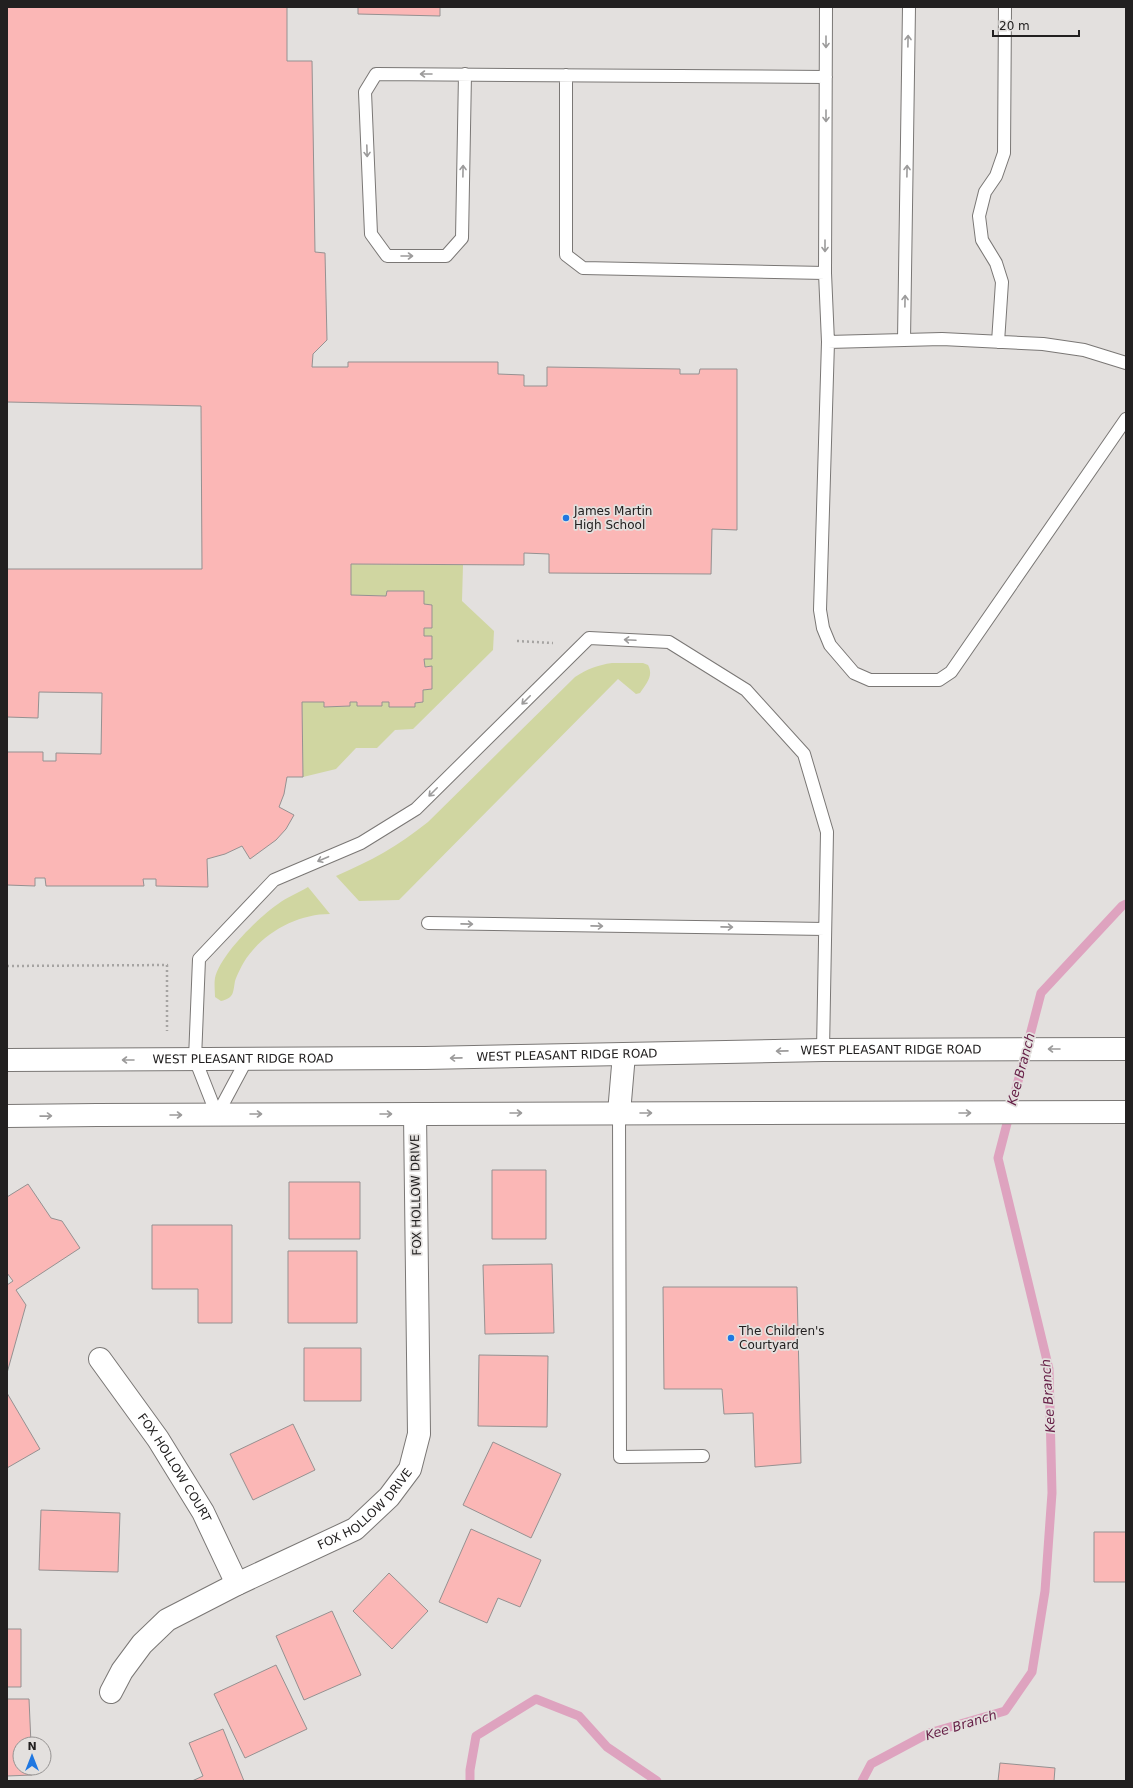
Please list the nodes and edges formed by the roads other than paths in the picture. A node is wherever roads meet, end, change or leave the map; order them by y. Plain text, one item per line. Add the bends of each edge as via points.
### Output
1 (826, 7) edge
2 (909, 7) edge
3 (1005, 7) edge
4 (465, 74) junction
5 (566, 75) junction
6 (826, 77) junction
7 (825, 273) junction
8 (904, 340) junction
9 (828, 342) junction
10 (998, 342) junction
11 (1126, 363) edge
12 (1126, 419) edge
13 (428, 923) dead end
14 (825, 929) junction
15 (1126, 1049) edge
16 (823, 1050) junction
17 (624, 1054) junction
18 (194, 1059) junction
19 (247, 1059) junction
20 (7, 1060) edge
21 (1126, 1112) edge
22 (619, 1113) junction
23 (217, 1114) junction
24 (415, 1114) junction
25 (7, 1116) edge
26 (100, 1359) dead end
27 (703, 1456) dead end
28 (238, 1584) junction
29 (112, 1692) dead end

1 -> 6 lane
8 -> 2 lane
3 - 10 lane via 1004,153 996,176 985,192 978,216 982,240 996,263 1002,282
4 -> 4 lane via 376,74 365,92 371,234 387,256 446,256 462,238
4 - 5 lane
5 - 6 lane
5 - 7 lane via 566,255 583,268
6 -> 7 lane
7 - 9 lane
8 - 9 lane
8 - 10 lane
9 - 12 lane via 820,610 823,628 830,645 854,673 870,680 939,680 951,672
10 - 11 lane via 1042,344 1084,350
13 -> 14 lane
14 - 16 lane
14 -> 18 lane via 827,832 804,754 746,690 669,642 589,638 416,809 361,843 274,880 199,959
15 -> 16 main road, WEST PLEASANT RIDGE ROAD
16 -> 17 main road, WEST PLEASANT RIDGE ROAD
17 -> 19 main road, WEST PLEASANT RIDGE ROAD
17 - 22 main road
18 - 19 main road, WEST PLEASANT RIDGE ROAD
18 -> 20 main road, WEST PLEASANT RIDGE ROAD
18 - 23 lane
19 - 23 lane
22 -> 21 main road
24 -> 22 main road
22 - 27 lane via 620,1457
23 -> 24 main road
25 -> 23 main road
24 - 28 main road, FOX HOLLOW DRIVE via 419,1434 410,1469 389,1497 355,1529
26 - 28 main road, FOX HOLLOW COURT via 158,1439 203,1512
28 - 29 main road, FOX HOLLOW DRIVE via 167,1620 142,1644 122,1671

